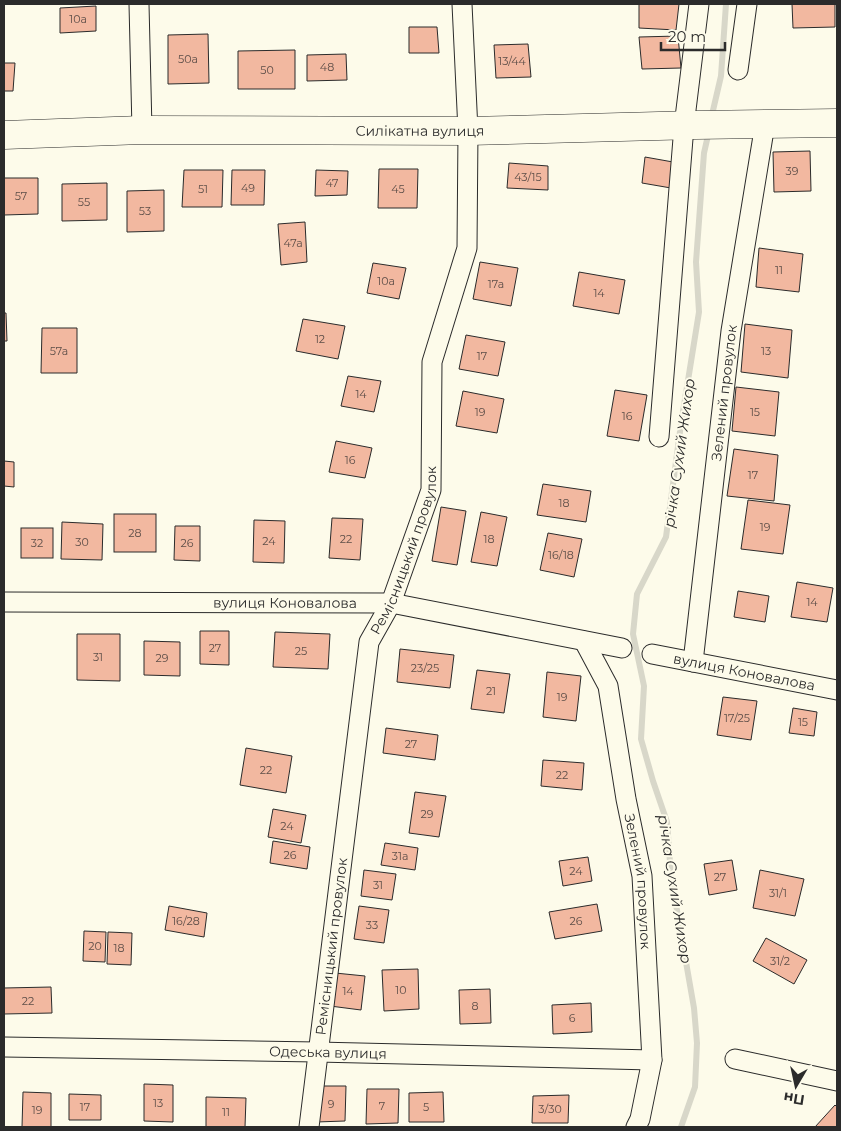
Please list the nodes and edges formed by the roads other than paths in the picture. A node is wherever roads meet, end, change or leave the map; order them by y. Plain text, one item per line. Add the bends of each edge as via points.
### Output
1 (139, 4) edge
2 (462, 4) edge
3 (699, 4) edge
4 (747, 4) edge
5 (738, 70) dead end
6 (837, 123) edge
7 (765, 124) junction
8 (690, 125) junction
9 (142, 130) junction
10 (468, 131) junction
11 (4, 134) edge
12 (659, 437) dead end
13 (4, 602) edge
14 (391, 603) junction
15 (584, 641) junction
16 (622, 648) dead end
17 (652, 654) dead end
18 (693, 662) junction
19 (837, 690) edge
20 (4, 1047) edge
21 (317, 1052) junction
22 (734, 1059) dead end
23 (652, 1060) junction
24 (837, 1081) edge
25 (309, 1127) edge
26 (636, 1127) edge

1 - 9 street
2 - 10 street, Ремісницький провулок
3 - 8 street
4 - 5 street
6 - 7 main road, Силікатна вулиця
7 - 8 main road, Силікатна вулиця
7 - 18 street, Зелений провулок via 731,331
8 - 10 main road, Силікатна вулиця
8 - 12 street
9 - 10 main road, Силікатна вулиця
9 - 11 main road, Силікатна вулиця
10 - 14 street, Ремісницький провулок via 467,248 432,362 431,490
13 - 14 street, вулиця Коновалова
14 - 15 street, вулиця Коновалова
14 - 21 street, Ремісницький провулок via 370,642
15 - 16 street, вулиця Коновалова
15 - 23 street, Зелений провулок via 608,686 642,876
17 - 18 street, вулиця Коновалова
18 - 19 street, вулиця Коновалова
20 - 21 street, Одеська вулиця
21 - 23 street, Одеська вулиця
21 - 25 street, Ремісницький провулок
22 - 24 street
23 - 26 street, Зелений провулок

